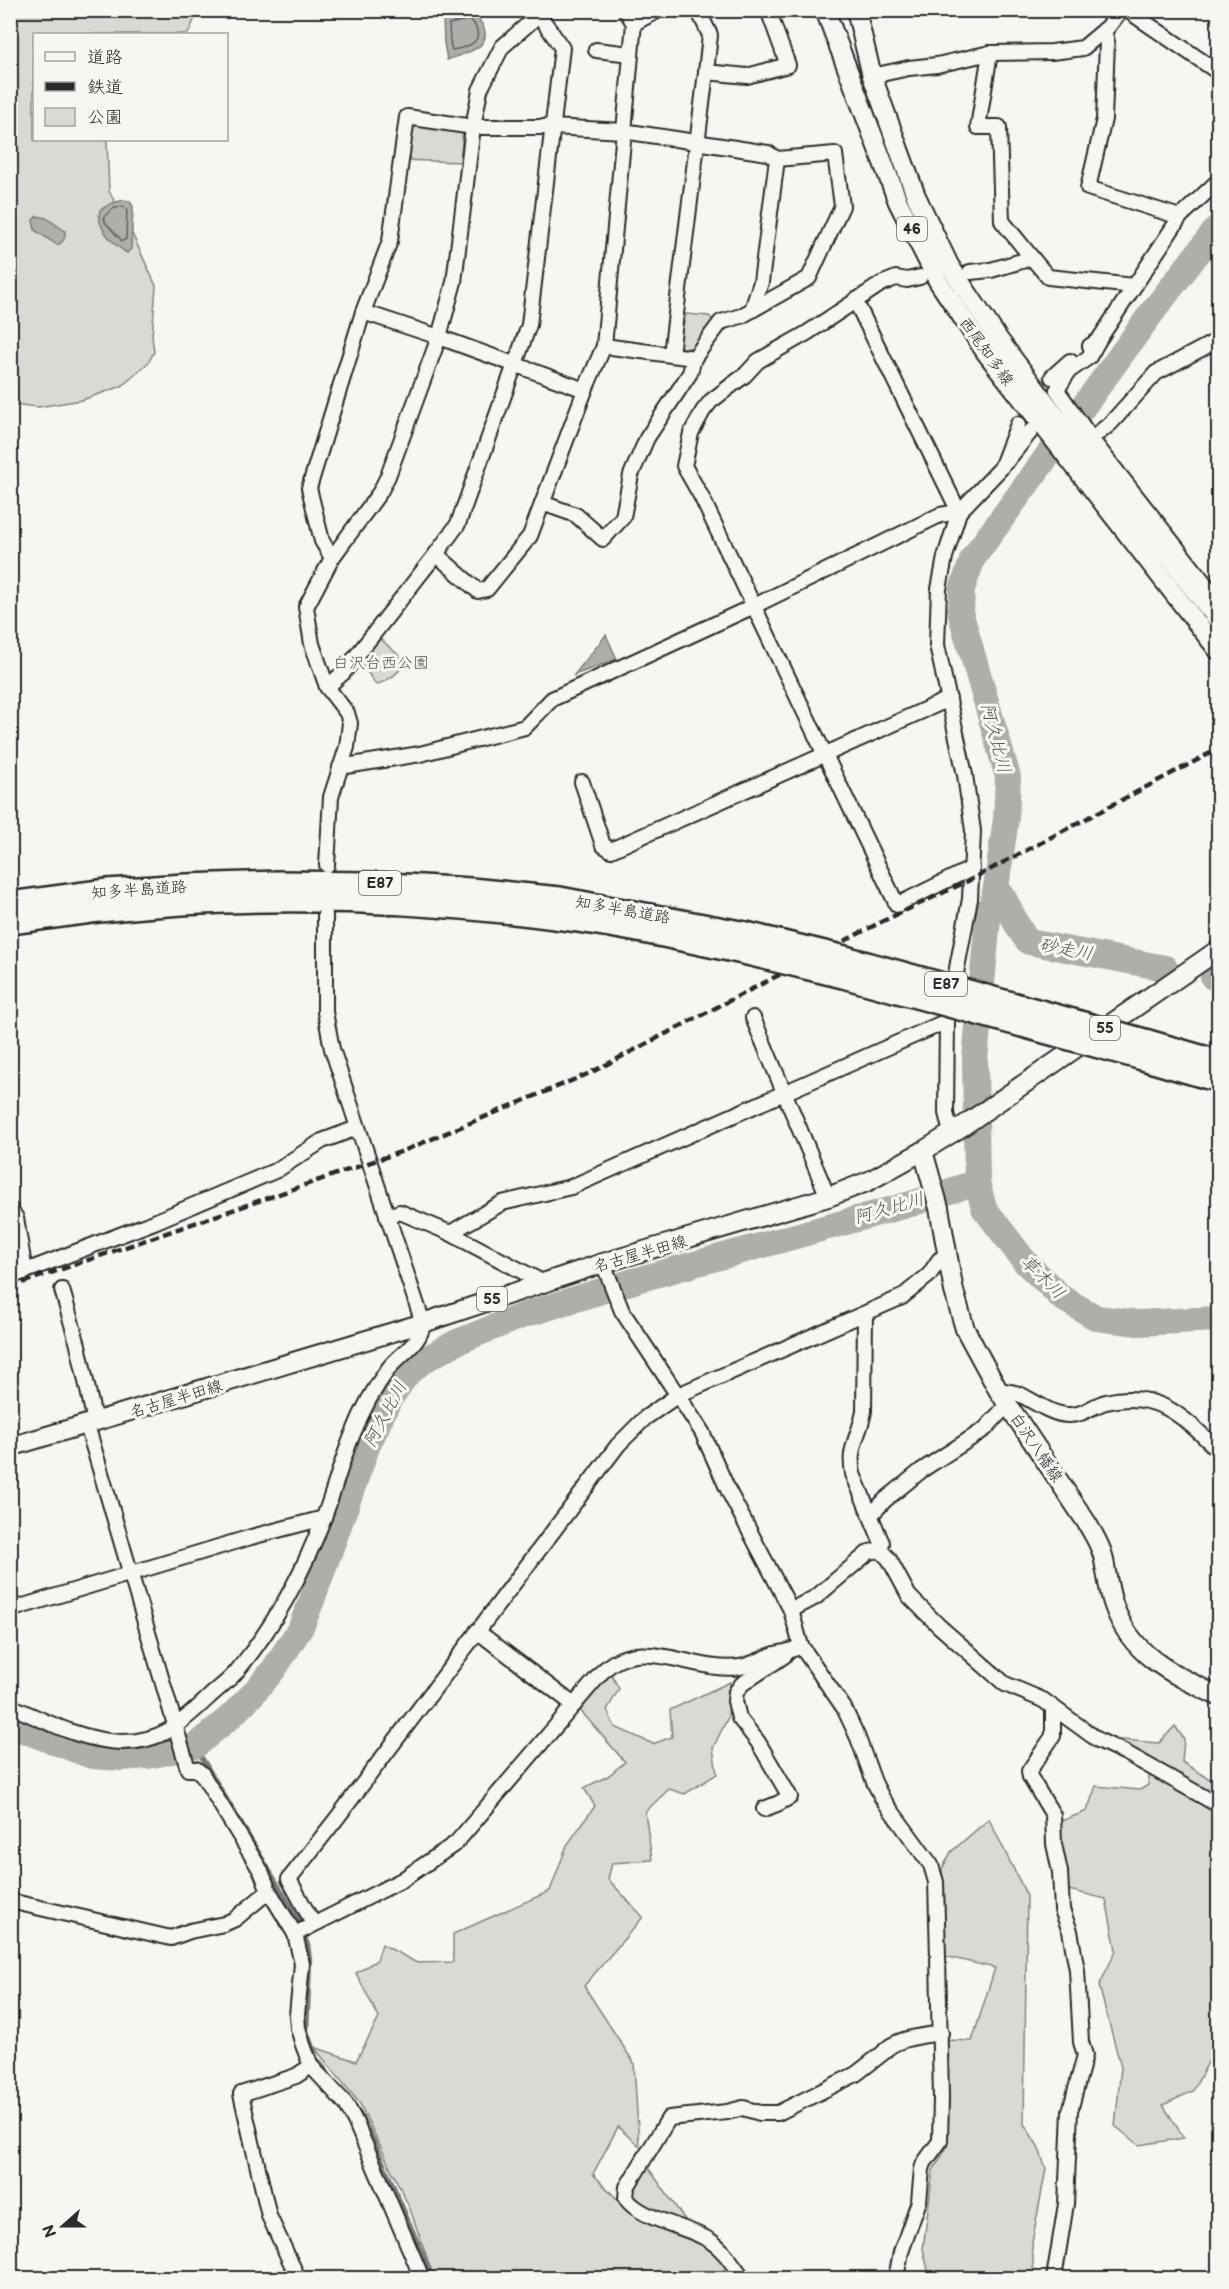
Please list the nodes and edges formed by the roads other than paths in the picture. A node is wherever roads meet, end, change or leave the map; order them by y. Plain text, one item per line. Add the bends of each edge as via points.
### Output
1 (625, 10) edge
2 (659, 10) edge
3 (698, 10) edge
4 (768, 10) edge
5 (825, 10) edge
6 (856, 10) edge
7 (1121, 10) edge
8 (1127, 10) edge
9 (540, 12) edge
10 (634, 23) junction
11 (1104, 30) junction
12 (596, 50) dead end
13 (990, 53) junction
14 (631, 54) junction
15 (706, 72) junction
16 (1218, 72) edge
17 (872, 76) junction
18 (473, 127) junction
19 (552, 127) junction
20 (623, 131) junction
21 (698, 144) junction
22 (777, 159) junction
23 (1218, 181) edge
24 (1180, 217) junction
25 (1032, 258) junction
26 (970, 272) dead end
27 (920, 277) dead end
28 (1134, 286) junction
29 (855, 300) junction
30 (752, 310) junction
31 (363, 312) junction
32 (439, 337) junction
33 (1218, 340) edge
34 (1098, 341) junction
35 (604, 346) junction
36 (671, 354) junction
37 (694, 358) junction
38 (516, 364) junction
39 (1052, 377) tunnel mouth
40 (585, 390) junction
41 (1047, 416) junction
42 (1018, 424) tunnel mouth
43 (1095, 433) junction
44 (1001, 468) junction
45 (542, 503) junction
46 (959, 512) junction
47 (436, 554) junction
48 (332, 558) junction
49 (1218, 600) edge
50 (754, 606) junction
51 (1218, 620) edge
52 (1218, 650) edge
53 (327, 687) junction
54 (949, 699) junction
55 (826, 754) junction
56 (340, 767) junction
57 (582, 782) dead end
58 (327, 865) dead end
59 (972, 868) junction
60 (10, 903) edge
61 (325, 914) dead end
62 (10, 923) edge
63 (745, 943) junction
64 (1218, 950) edge
65 (753, 1018) dead end
66 (947, 1021) junction
67 (1142, 1049) junction
68 (1218, 1061) edge
69 (1218, 1081) edge
70 (785, 1093) junction
71 (357, 1128) junction
72 (957, 1129) junction
73 (923, 1151) junction
74 (828, 1197) junction
75 (10, 1209) edge
76 (387, 1216) junction
77 (450, 1233) junction
78 (947, 1255) junction
79 (606, 1271) junction
80 (24, 1272) junction
81 (10, 1276) edge
82 (542, 1282) junction
83 (62, 1290) dead end
84 (865, 1314) junction
85 (423, 1323) junction
86 (678, 1395) junction
87 (1003, 1397) junction
88 (91, 1424) junction
89 (10, 1447) edge
90 (1218, 1450) edge
91 (872, 1515) junction
92 (324, 1518) junction
93 (880, 1550) junction
94 (131, 1575) junction
95 (10, 1610) edge
96 (791, 1610) junction
97 (477, 1631) junction
98 (801, 1646) junction
99 (787, 1653) junction
100 (1218, 1695) edge
101 (574, 1705) junction
102 (10, 1706) edge
103 (1053, 1707) junction
104 (176, 1728) junction
105 (1218, 1805) edge
106 (764, 1809) dead end
107 (269, 1891) junction
108 (10, 1901) edge
109 (312, 1925) junction
110 (296, 1934) junction
111 (941, 2033) junction
112 (311, 2066) junction
113 (298, 2278) edge
114 (422, 2278) edge
115 (743, 2278) edge
116 (896, 2278) edge
117 (1054, 2278) edge

1 - 10 street
2 - 10 street
3 - 15 street via 710,35
4 - 15 street via 788,64 747,76
5 - 41 main road, 西尾知多線 / 46 via 898,202 938,280 987,354
6 - 17 main road, 西尾知多線 / 46
7 - 11 street
8 - 16 street
9 - 18 street via 502,46 480,90
9 - 19 street via 562,48
10 - 14 street
11 - 13 street via 1083,48
11 - 24 street via 1104,119 1088,188
12 - 14 street
13 - 17 street
13 - 25 street via 978,127 999,127 1002,221
14 - 20 street
15 - 21 street
17 - 41 main road, 西尾知多線 / 46 via 916,196 949,265
18 - 19 street
18 - 31 street via 407,117 390,241
18 - 32 street via 454,282
19 - 20 street
19 - 38 street via 529,325
20 - 21 street
20 - 35 street
21 - 22 street via 768,153
21 - 36 street
22 - 30 street via 761,282
22 - 30 street via 835,154 842,206 809,278
23 - 24 street
24 - 28 street
25 - 26 street
25 - 28 street via 1048,277
27 - 29 street via 896,278
28 - 34 street
29 - 46 street
29 - 50 street via 758,361 711,400 691,434 684,466
30 - 37 street via 721,322
31 - 32 street
31 - 48 street via 309,488 322,541
32 - 38 street
32 - 48 street via 381,492
33 - 43 street via 1156,373 1111,423
34 - 39 street
34 - 41 street via 1089,357 1063,379
35 - 36 street
35 - 40 street
36 - 37 street
37 - 45 street via 690,373 648,438 631,475 623,517 603,539 576,515
38 - 40 street
38 - 47 street via 458,524
40 - 45 street
41 - 43 street
41 - 44 street
41 - 51 main road, 西尾知多線 / 46
41 - 52 main road, 西尾知多線 / 46
42 - 44 street
43 - 49 street via 1096,445
44 - 46 street
45 - 47 street via 530,536 487,590 477,591
46 - 50 street via 940,515
46 - 54 street via 939,589 937,645
47 - 53 street via 343,673
48 - 53 street via 306,608 312,644
50 - 55 street
50 - 56 street via 552,699 525,727 420,754
53 - 56 street via 350,723
54 - 55 street
54 - 59 street via 966,775 973,831
55 - 57 street via 611,850 603,845
55 - 59 street via 897,905
56 - 58 street via 332,796
59 - 66 street
60 - 63 highway, 知多半島道路 / E87 via 174,886 372,883 560,898
61 - 71 street via 327,1029
62 - 63 highway, 知多半島道路 / E87 via 186,905 371,902 557,918
63 - 67 highway, 知多半島道路 / E87, bridge via 843,977
64 - 72 main road, 名古屋半田線 / 55
65 - 70 street
66 - 70 street
66 - 72 street via 946,1113
67 - 68 highway, 知多半島道路 / E87
67 - 69 highway, 知多半島道路 / E87
70 - 74 street
70 - 77 street via 572,1187 502,1203
71 - 76 street
71 - 80 street via 322,1142 277,1170
72 - 73 main road, 名古屋半田線 / 55
73 - 74 main road, 名古屋半田線 / 55 via 869,1181
73 - 78 main road, 白沢八幡線
74 - 79 main road, 名古屋半田線 / 55
75 - 80 street via 16,1218
76 - 77 street via 400,1212
76 - 85 street
77 - 82 street
78 - 84 street via 902,1297
78 - 87 main road, 白沢八幡線 via 965,1329
79 - 82 main road, 名古屋半田線 / 55
79 - 86 street via 622,1311
80 - 81 street
82 - 85 main road, 名古屋半田線 / 55
83 - 88 street via 78,1345
84 - 86 street
84 - 91 street via 864,1410 852,1465
85 - 88 main road, 名古屋半田線 / 55
85 - 92 street via 421,1335 389,1368 367,1403 351,1436
86 - 96 street via 702,1432
86 - 97 street via 645,1418 618,1445
87 - 90 street via 1018,1394 1065,1415 1081,1415 1104,1403 1127,1399 1159,1404 1179,1414
87 - 91 street via 985,1429 922,1470
87 - 100 main road, 白沢八幡線 via 1095,1537 1103,1554 1114,1607 1123,1625 1162,1667
88 - 89 main road, 名古屋半田線 / 55
88 - 94 street
91 - 93 street via 882,1543
92 - 94 street
92 - 104 street via 272,1625 236,1673
93 - 96 street via 869,1552 816,1597
93 - 103 street via 909,1596 939,1626 1005,1684
94 - 95 street
94 - 104 street
96 - 98 street
97 - 101 street
97 - 109 street via 289,1879
98 - 99 street
98 - 111 street via 844,1708 882,1798 931,1865 936,1881
99 - 101 street via 740,1667 659,1655 623,1657 608,1666
99 - 106 street via 736,1692 738,1718 758,1742 790,1797
101 - 109 street via 456,1843 402,1880
102 - 104 street via 82,1736 121,1742 155,1738
103 - 105 street via 1098,1740
103 - 117 street via 1053,1736 1029,1771 1053,1815 1062,1910 1077,1970 1085,2055 1070,2111 1066,2204
104 - 107 street via 188,1768 202,1774
107 - 108 street via 235,1919 171,1938
107 - 110 street
109 - 110 street
110 - 112 street via 302,1964 298,2028
111 - 115 street via 911,2038 885,2049 856,2074 778,2113 760,2114 743,2108 669,2118 627,2187 626,2198 635,2207 715,2244
111 - 116 street via 940,2142 922,2169 919,2201
112 - 113 street via 296,2076 241,2094 269,2216
112 - 114 street via 346,2104 355,2121

